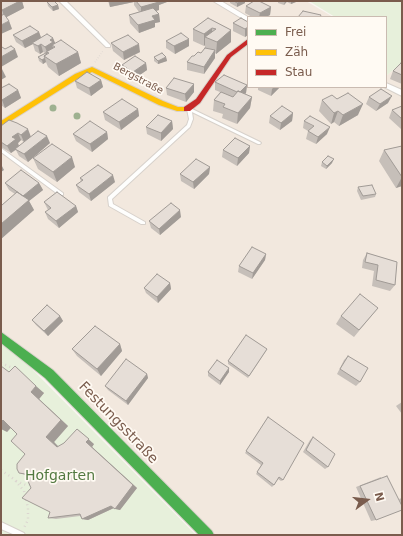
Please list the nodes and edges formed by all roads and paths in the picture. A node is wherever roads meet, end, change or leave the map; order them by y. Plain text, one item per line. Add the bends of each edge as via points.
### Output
1 (62, 1) edge
2 (216, 1) edge
3 (247, 19) edge
4 (247, 41) edge
5 (108, 46) joint
6 (87, 71) junction
7 (387, 86) edge
8 (402, 93) edge
9 (189, 109) junction
10 (1, 124) edge
11 (259, 143) dead end
12 (1, 150) edge
13 (61, 194) edge
14 (143, 223) dead end
15 (1, 337) edge
16 (1, 364) edge
17 (22, 372) edge
18 (1, 470) edge
19 (15, 480) junction
20 (37, 484) edge
21 (1, 525) edge
22 (22, 535) edge
23 (208, 535) edge

1 - 5 street
2 - 3 street
4 - 9 street via 229,56 198,101
5 - 6 path
6 - 9 street, Bergstraße via 97,70 161,103 177,109
6 - 10 street
7 - 8 street
9 - 11 lane
9 - 14 lane via 189,126 110,198 111,206
12 - 13 lane
15 - 23 street, Festungsstraße via 49,374 104,426
16 - 17 path
18 - 19 path
19 - 20 path via 26,485
19 - 22 path via 24,491 28,508 28,520
21 - 22 lane

